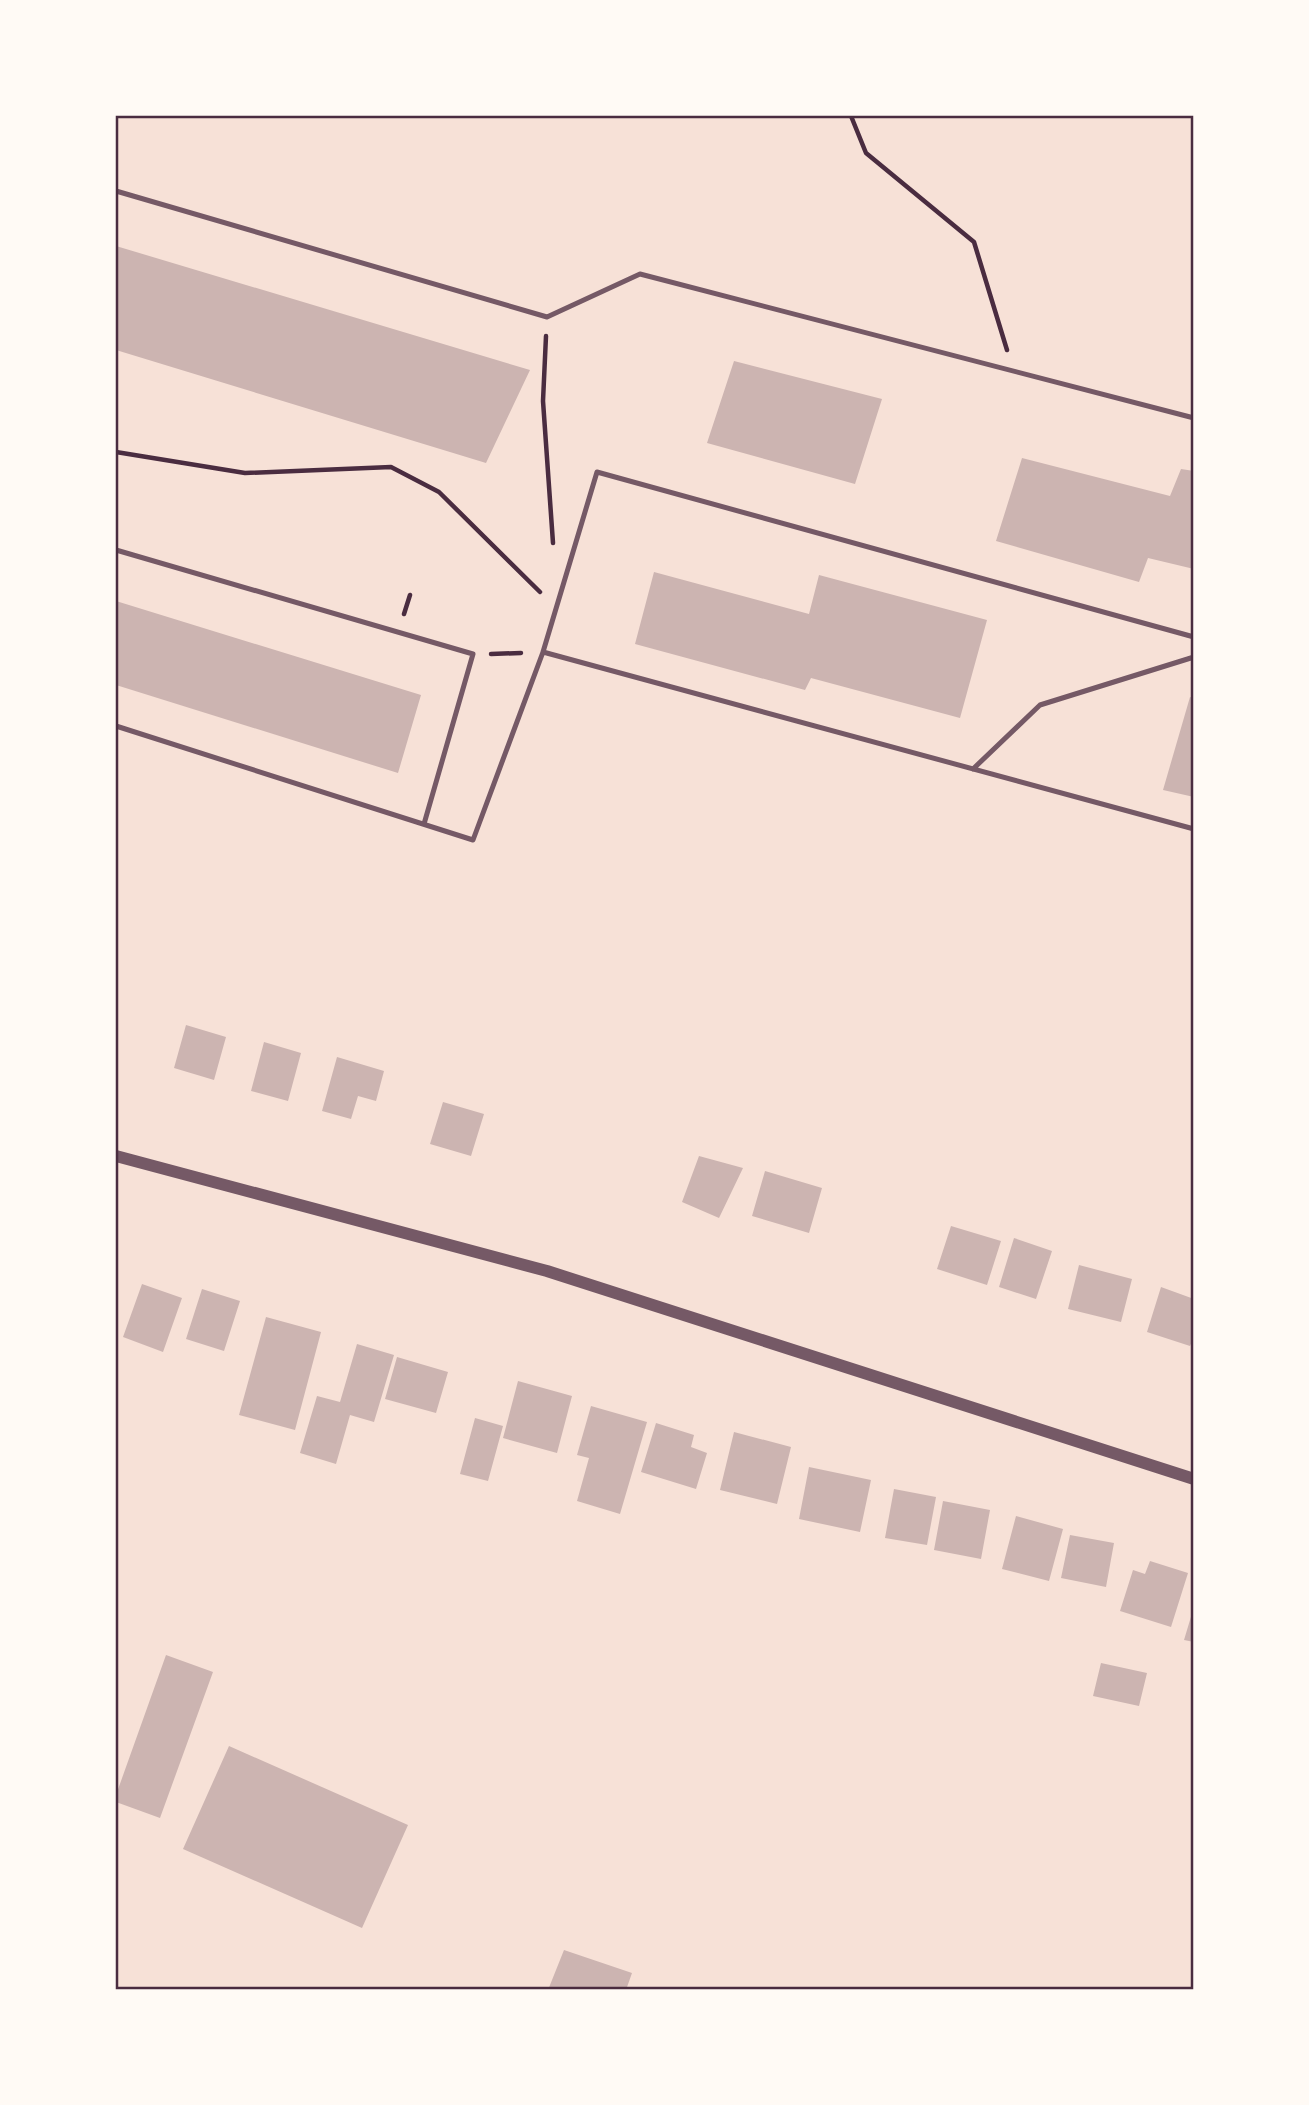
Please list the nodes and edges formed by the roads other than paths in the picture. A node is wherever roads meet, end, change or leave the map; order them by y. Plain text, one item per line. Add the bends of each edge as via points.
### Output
1 (116, 191) edge
2 (1194, 418) edge
3 (116, 550) edge
4 (1194, 637) edge
5 (543, 652) junction
6 (1194, 657) edge
7 (116, 726) edge
8 (973, 769) junction
9 (424, 824) junction
10 (1194, 829) edge
11 (116, 1156) edge
12 (1194, 1479) edge

1 - 2 lane via 547,317 640,274
3 - 9 lane via 473,654
4 - 5 lane via 597,472
5 - 8 lane
5 - 9 lane via 473,840
6 - 8 lane via 1040,705
7 - 9 lane
8 - 10 lane
11 - 12 street via 547,1272

